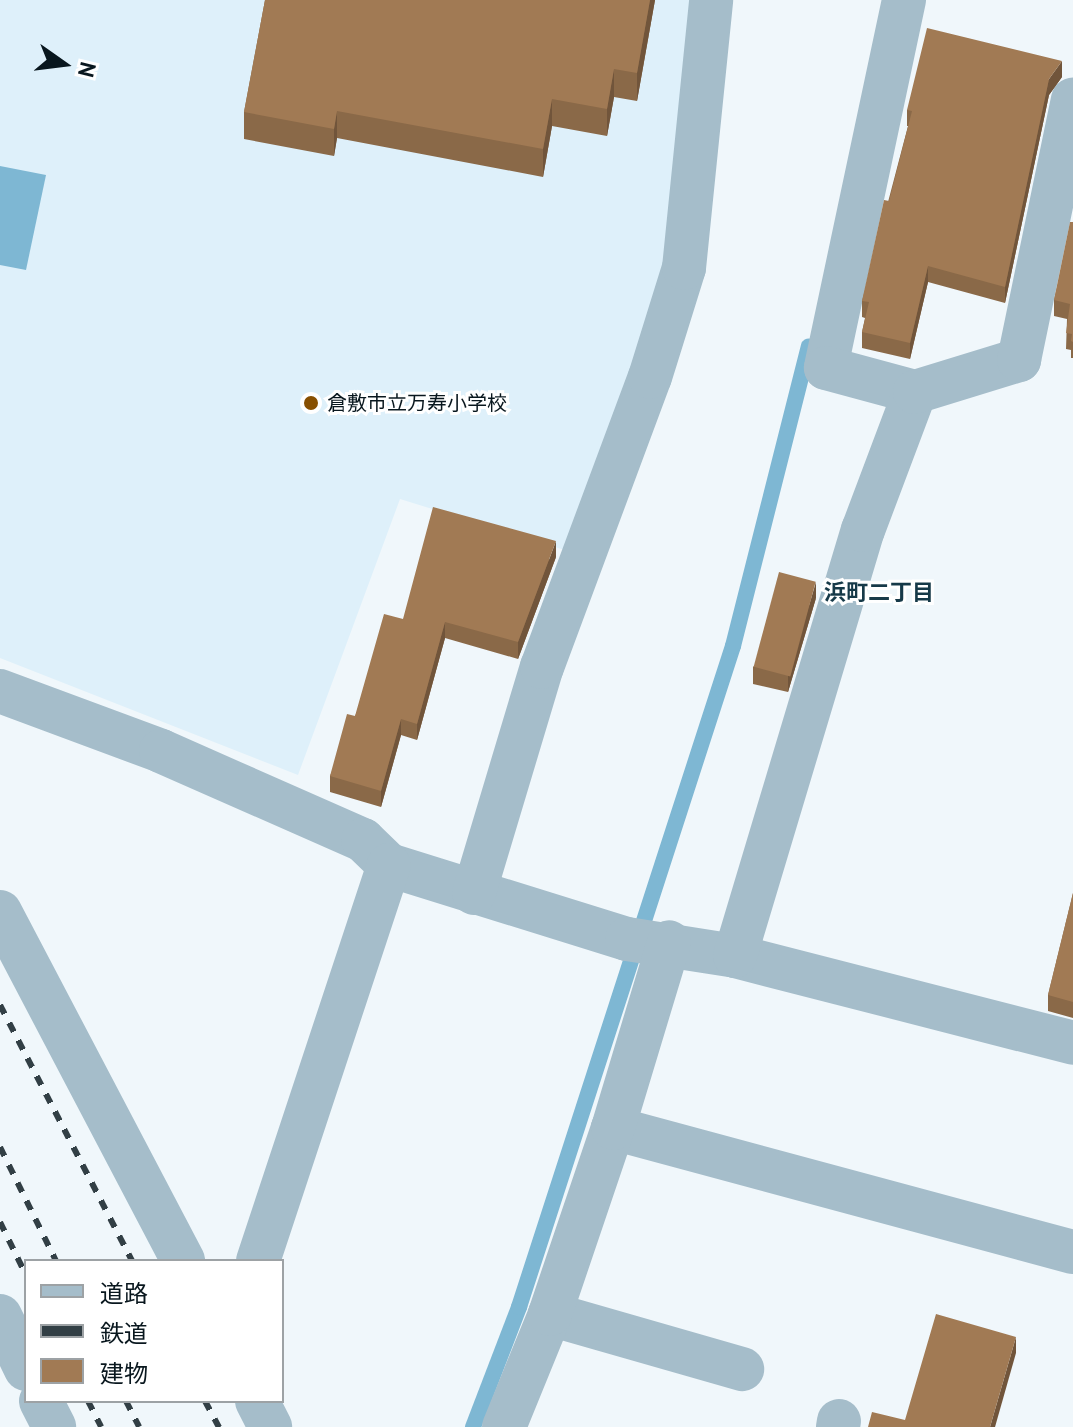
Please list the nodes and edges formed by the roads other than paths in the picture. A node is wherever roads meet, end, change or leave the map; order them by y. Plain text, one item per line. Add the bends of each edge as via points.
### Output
1 (711, 0) edge
2 (904, 0) edge
3 (1073, 100) edge
4 (1064, 188) edge
5 (915, 392) junction
6 (0, 691) edge
7 (389, 865) junction
8 (474, 893) junction
9 (0, 912) edge
10 (650, 941) junction
11 (735, 956) junction
12 (1073, 1043) edge
13 (613, 1128) junction
14 (1073, 1252) edge
15 (182, 1259) edge
16 (259, 1259) edge
17 (550, 1314) junction
18 (0, 1316) edge
19 (24, 1365) edge
20 (742, 1369) dead end
21 (42, 1403) edge
22 (258, 1403) edge
23 (54, 1427) edge
24 (270, 1427) edge
25 (504, 1427) edge

1 - 8 street via 684,268 650,377 542,667
2 - 5 street via 826,368
3 - 4 street
4 - 5 street via 1019,360
5 - 11 street via 863,530
6 - 7 street via 161,751 363,840
7 - 8 street
7 - 16 street
8 - 10 street
9 - 15 street
10 - 11 street
10 - 13 street
11 - 12 street
13 - 14 street
13 - 17 street
17 - 20 street
17 - 25 street
18 - 19 street
21 - 23 street
22 - 24 street

